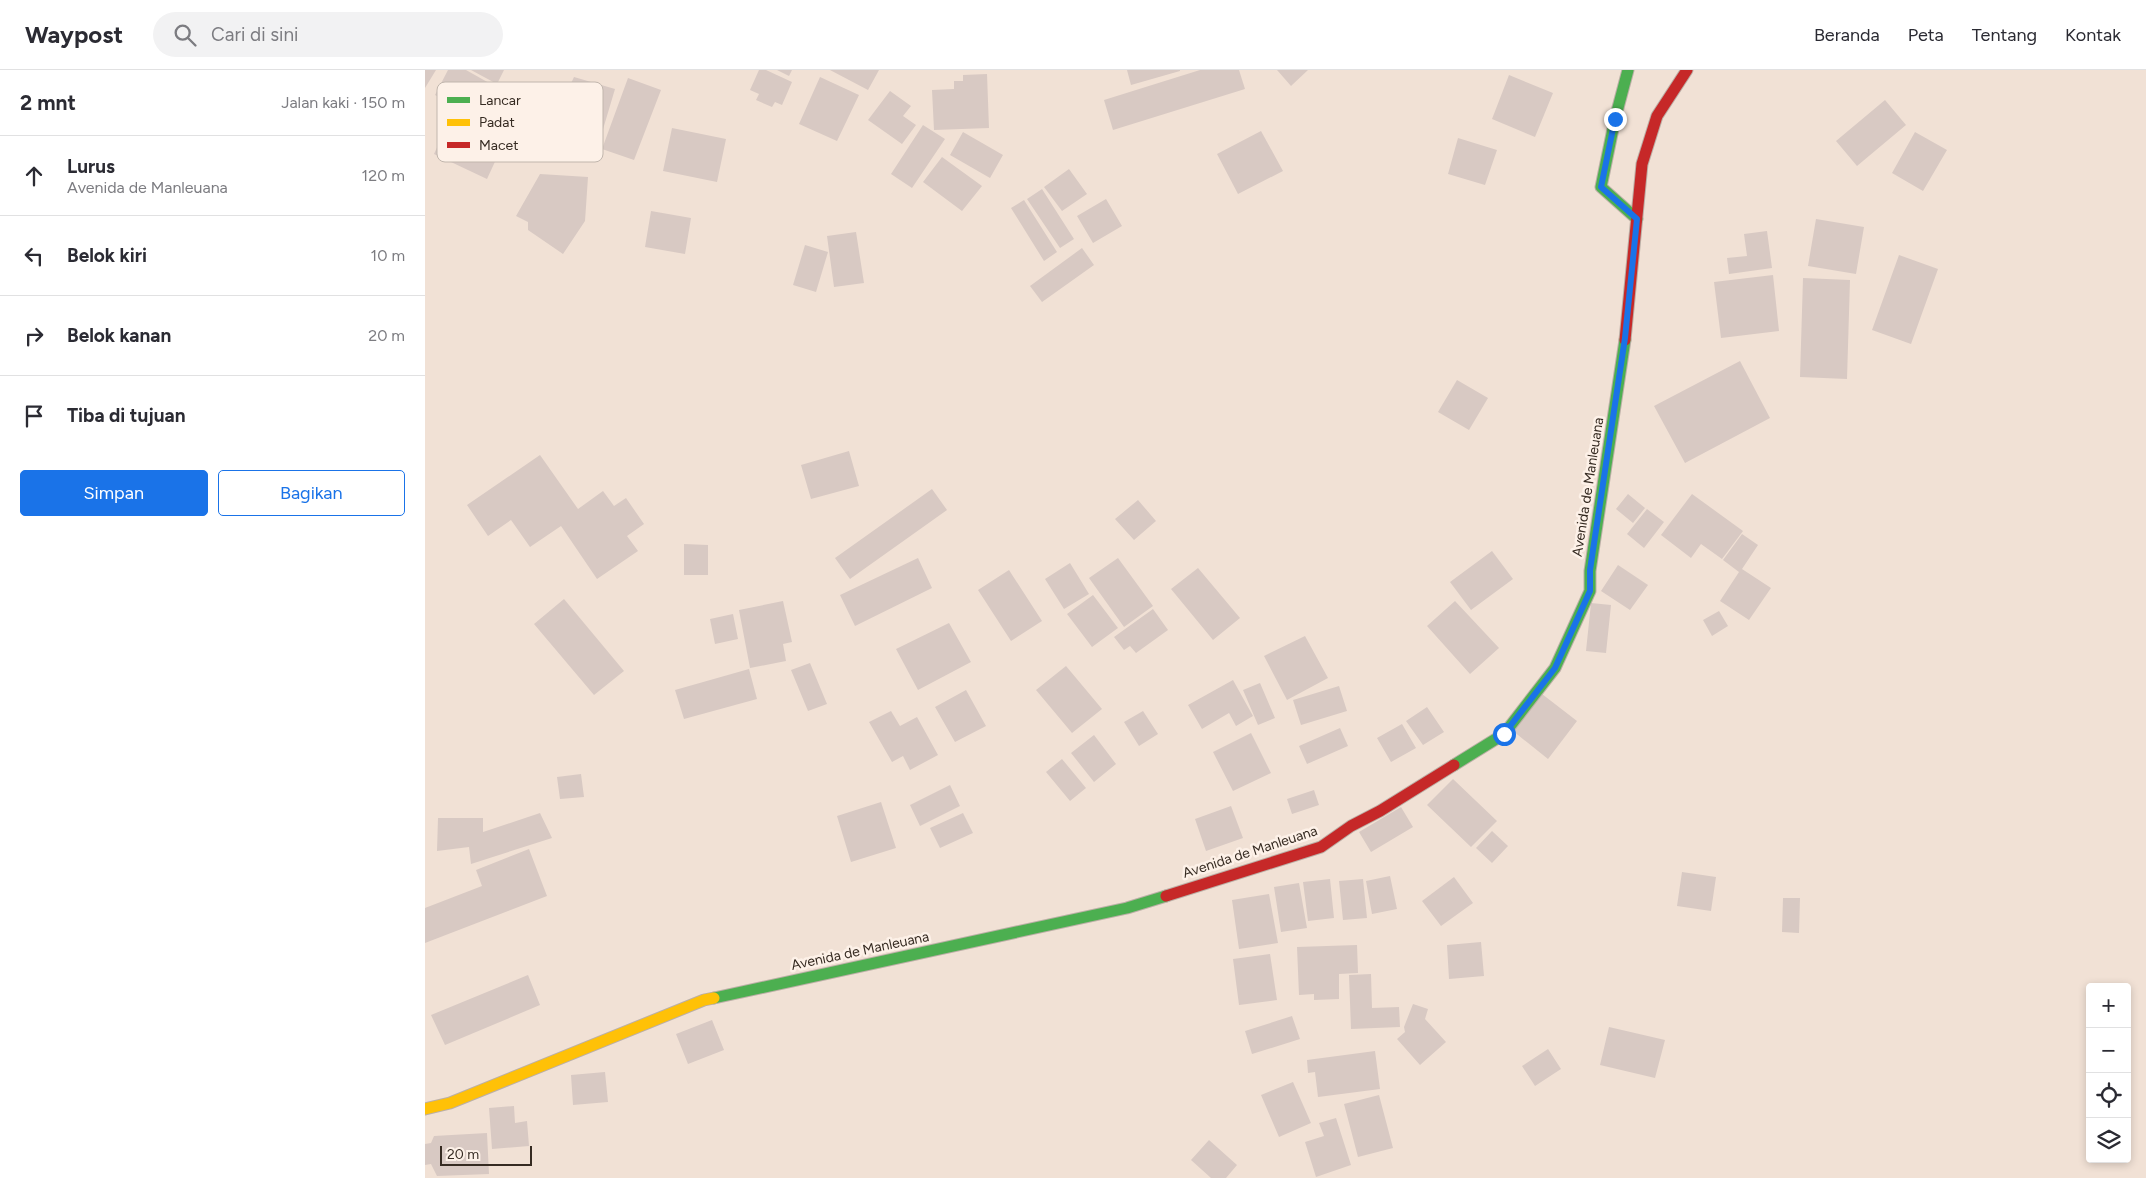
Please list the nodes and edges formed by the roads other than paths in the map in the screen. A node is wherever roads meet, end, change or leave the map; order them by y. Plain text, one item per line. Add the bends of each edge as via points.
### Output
1 (1628, 70) edge
2 (1687, 70) edge
3 (1637, 219) junction
4 (425, 1109) edge

1 - 3 street via 1601,187
2 - 3 street, Avenida de Manleuana via 1657,116 1642,164
3 - 4 street, Avenida de Manleuana via 1625,338 1590,570 1590,591 1555,668 1504,734 1321,847 1127,908 704,1000 450,1102

